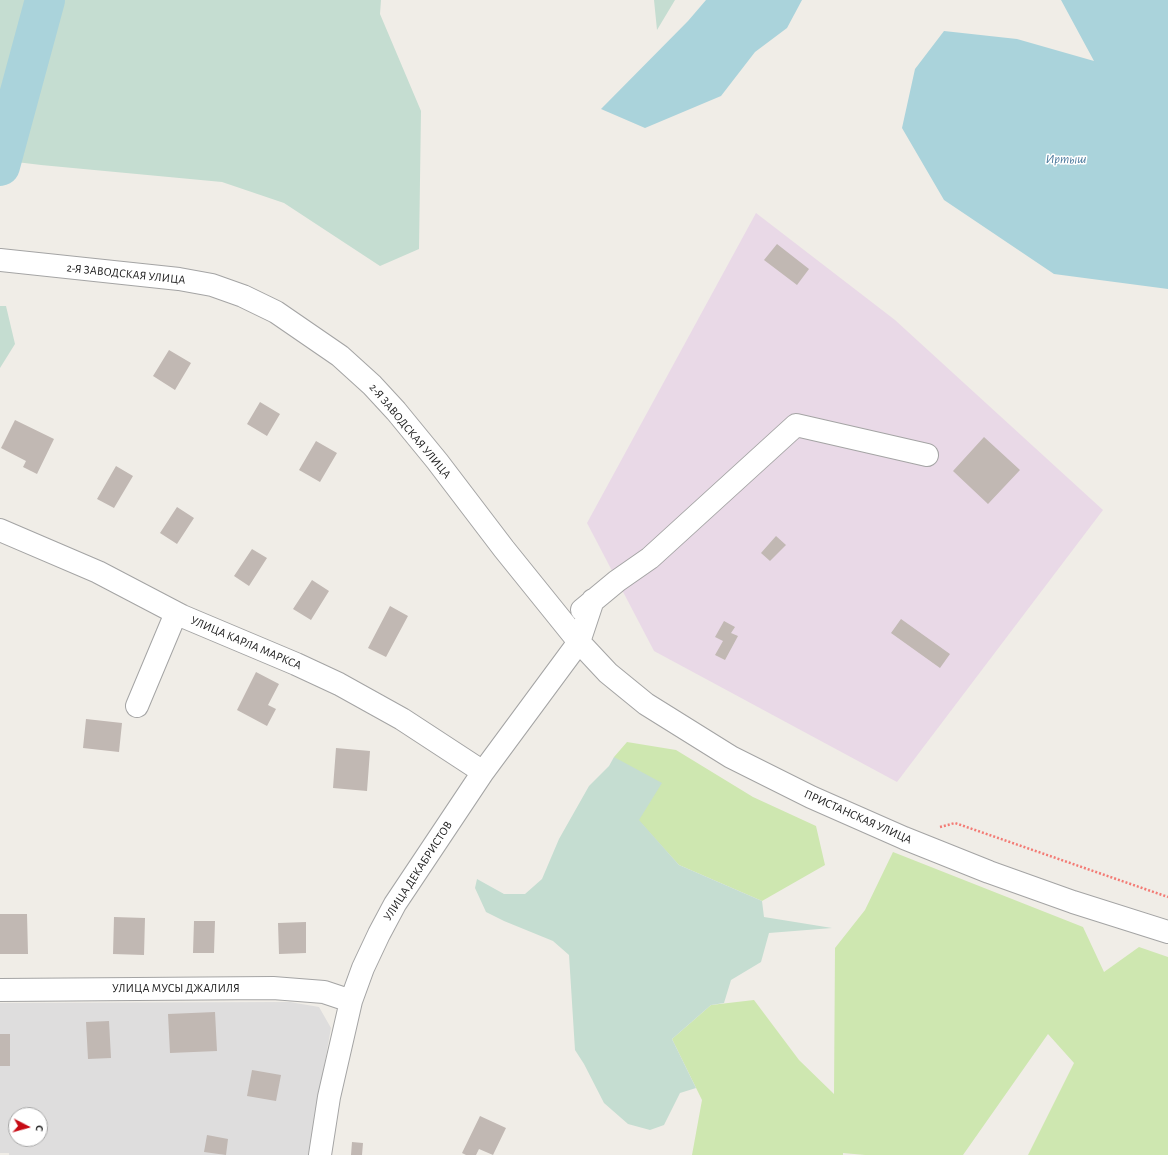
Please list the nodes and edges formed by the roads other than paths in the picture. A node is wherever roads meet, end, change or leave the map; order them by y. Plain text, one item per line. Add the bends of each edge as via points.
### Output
1 (0, 260) edge
2 (927, 455) dead end
3 (0, 530) edge
4 (593, 600) junction
5 (176, 612) junction
6 (566, 625) junction
7 (579, 642) junction
8 (137, 706) dead end
9 (483, 772) junction
10 (1168, 932) edge
11 (0, 990) edge
12 (351, 1001) junction
13 (320, 1155) edge

1 - 6 street, 2-Я ЗАВОДСКАЯ УЛИЦА via 192,281 243,296 276,312 340,356 372,385 437,460 504,549
2 - 4 street via 796,425 650,558
3 - 5 street, УЛИЦА КАРЛА МАРКСА via 98,572
4 - 6 street
4 - 7 street, УЛИЦА ДЕКАБРИСТОВ
5 - 8 street
5 - 9 street, УЛИЦА КАРЛА МАРКСА via 345,688 402,719
6 - 7 street, 2-Я ЗАВОДСКАЯ УЛИЦА
7 - 9 street, УЛИЦА ДЕКАБРИСТОВ
7 - 10 street, ПРИСТАНСКАЯ УЛИЦА via 608,673 646,704 732,757 811,797 989,872
9 - 12 street, УЛИЦА ДЕКАБРИСТОВ via 395,904 363,968
11 - 12 street, УЛИЦА МУСЫ ДЖАЛИЛЯ via 273,988 324,992
12 - 13 street, УЛИЦА ДЕКАБРИСТОВ via 331,1089

